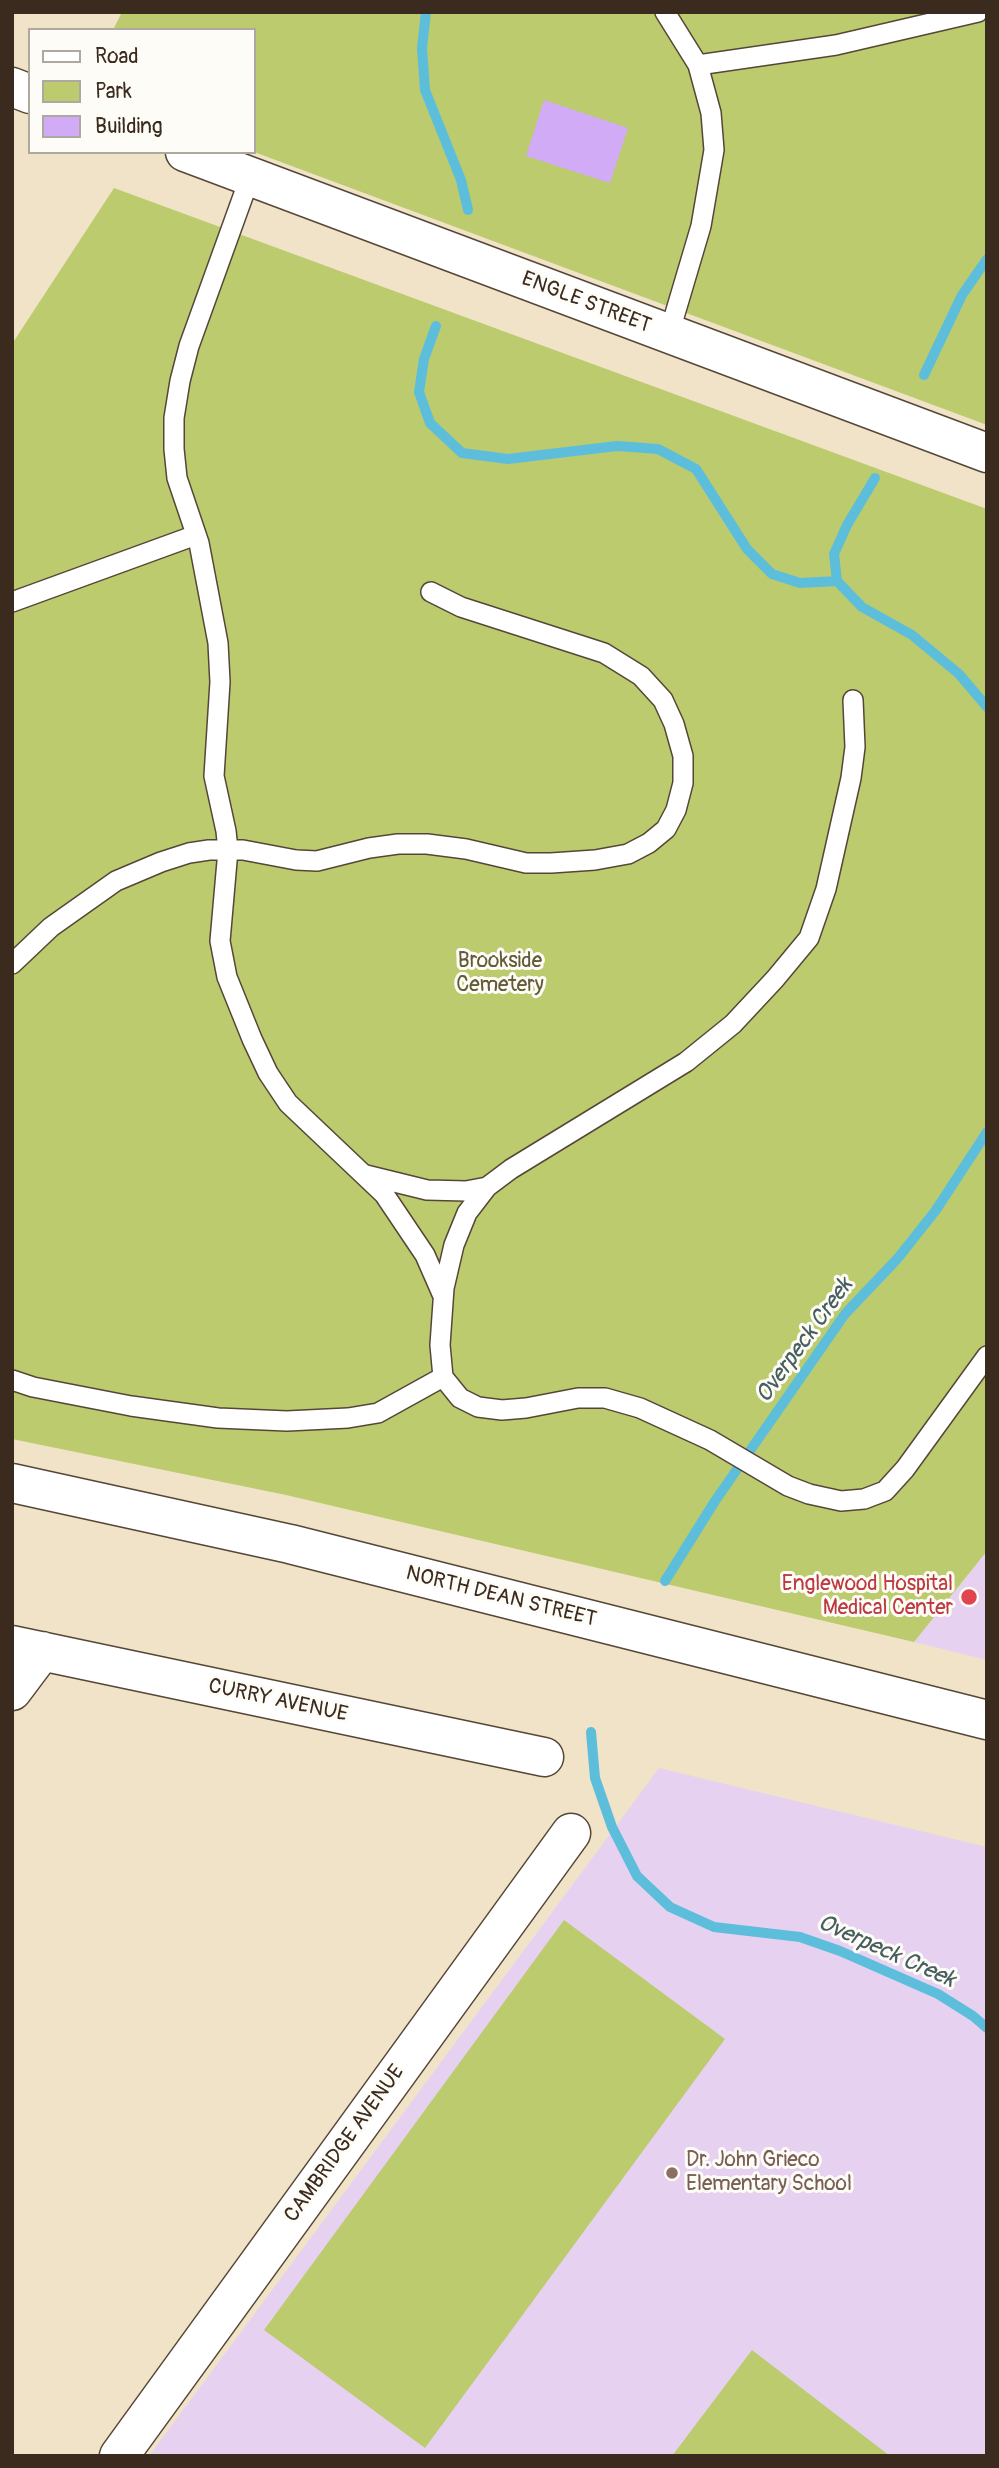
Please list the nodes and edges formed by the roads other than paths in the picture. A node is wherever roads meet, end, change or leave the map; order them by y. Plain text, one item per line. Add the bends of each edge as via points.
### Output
1 (665, 12) edge
2 (978, 12) edge
3 (698, 65) junction
4 (190, 154) edge
5 (250, 177) junction
6 (668, 334) junction
7 (987, 453) edge
8 (196, 535) junction
9 (431, 592) dead end
10 (12, 602) edge
11 (853, 700) dead end
12 (228, 850) junction
13 (12, 964) edge
14 (361, 1174) junction
15 (487, 1186) junction
16 (443, 1297) junction
17 (987, 1356) edge
18 (443, 1377) junction
19 (12, 1380) edge
20 (12, 1483) edge
21 (27, 1648) edge
22 (12, 1690) edge
23 (987, 1720) edge
24 (544, 1757) dead end
25 (571, 1833) dead end
26 (118, 2456) edge

1 - 3 lane
2 - 3 lane via 836,45
3 - 6 lane via 711,113 714,150 701,226
4 - 5 main road, ENGLE STREET
5 - 6 main road, ENGLE STREET
5 - 8 lane via 189,346 174,418 177,478
6 - 7 main road, ENGLE STREET
8 - 10 lane
8 - 12 lane via 218,643 214,776
9 - 12 lane via 485,615 604,653 641,676 663,700 683,756 683,783 666,829 628,854 551,863 526,863 427,844 369,848 317,861
11 - 15 lane via 851,778 826,888 808,937 733,1024 686,1062
12 - 13 lane via 189,853 116,881 51,927
12 - 14 lane via 220,941 228,977 252,1039 288,1103
14 - 15 lane via 427,1190 466,1191
14 - 16 lane via 384,1194 408,1227 437,1277
15 - 16 lane via 467,1213 454,1245
16 - 18 lane
17 - 18 lane via 885,1490 864,1499 841,1501 788,1486 710,1440 640,1408 605,1398 511,1409 478,1407 460,1398
18 - 19 lane via 378,1413 287,1420 218,1418 131,1406
20 - 23 main road, NORTH DEAN STREET via 290,1544
21 - 22 main road
21 - 24 main road, CURRY AVENUE
25 - 26 main road, CAMBRIDGE AVENUE

